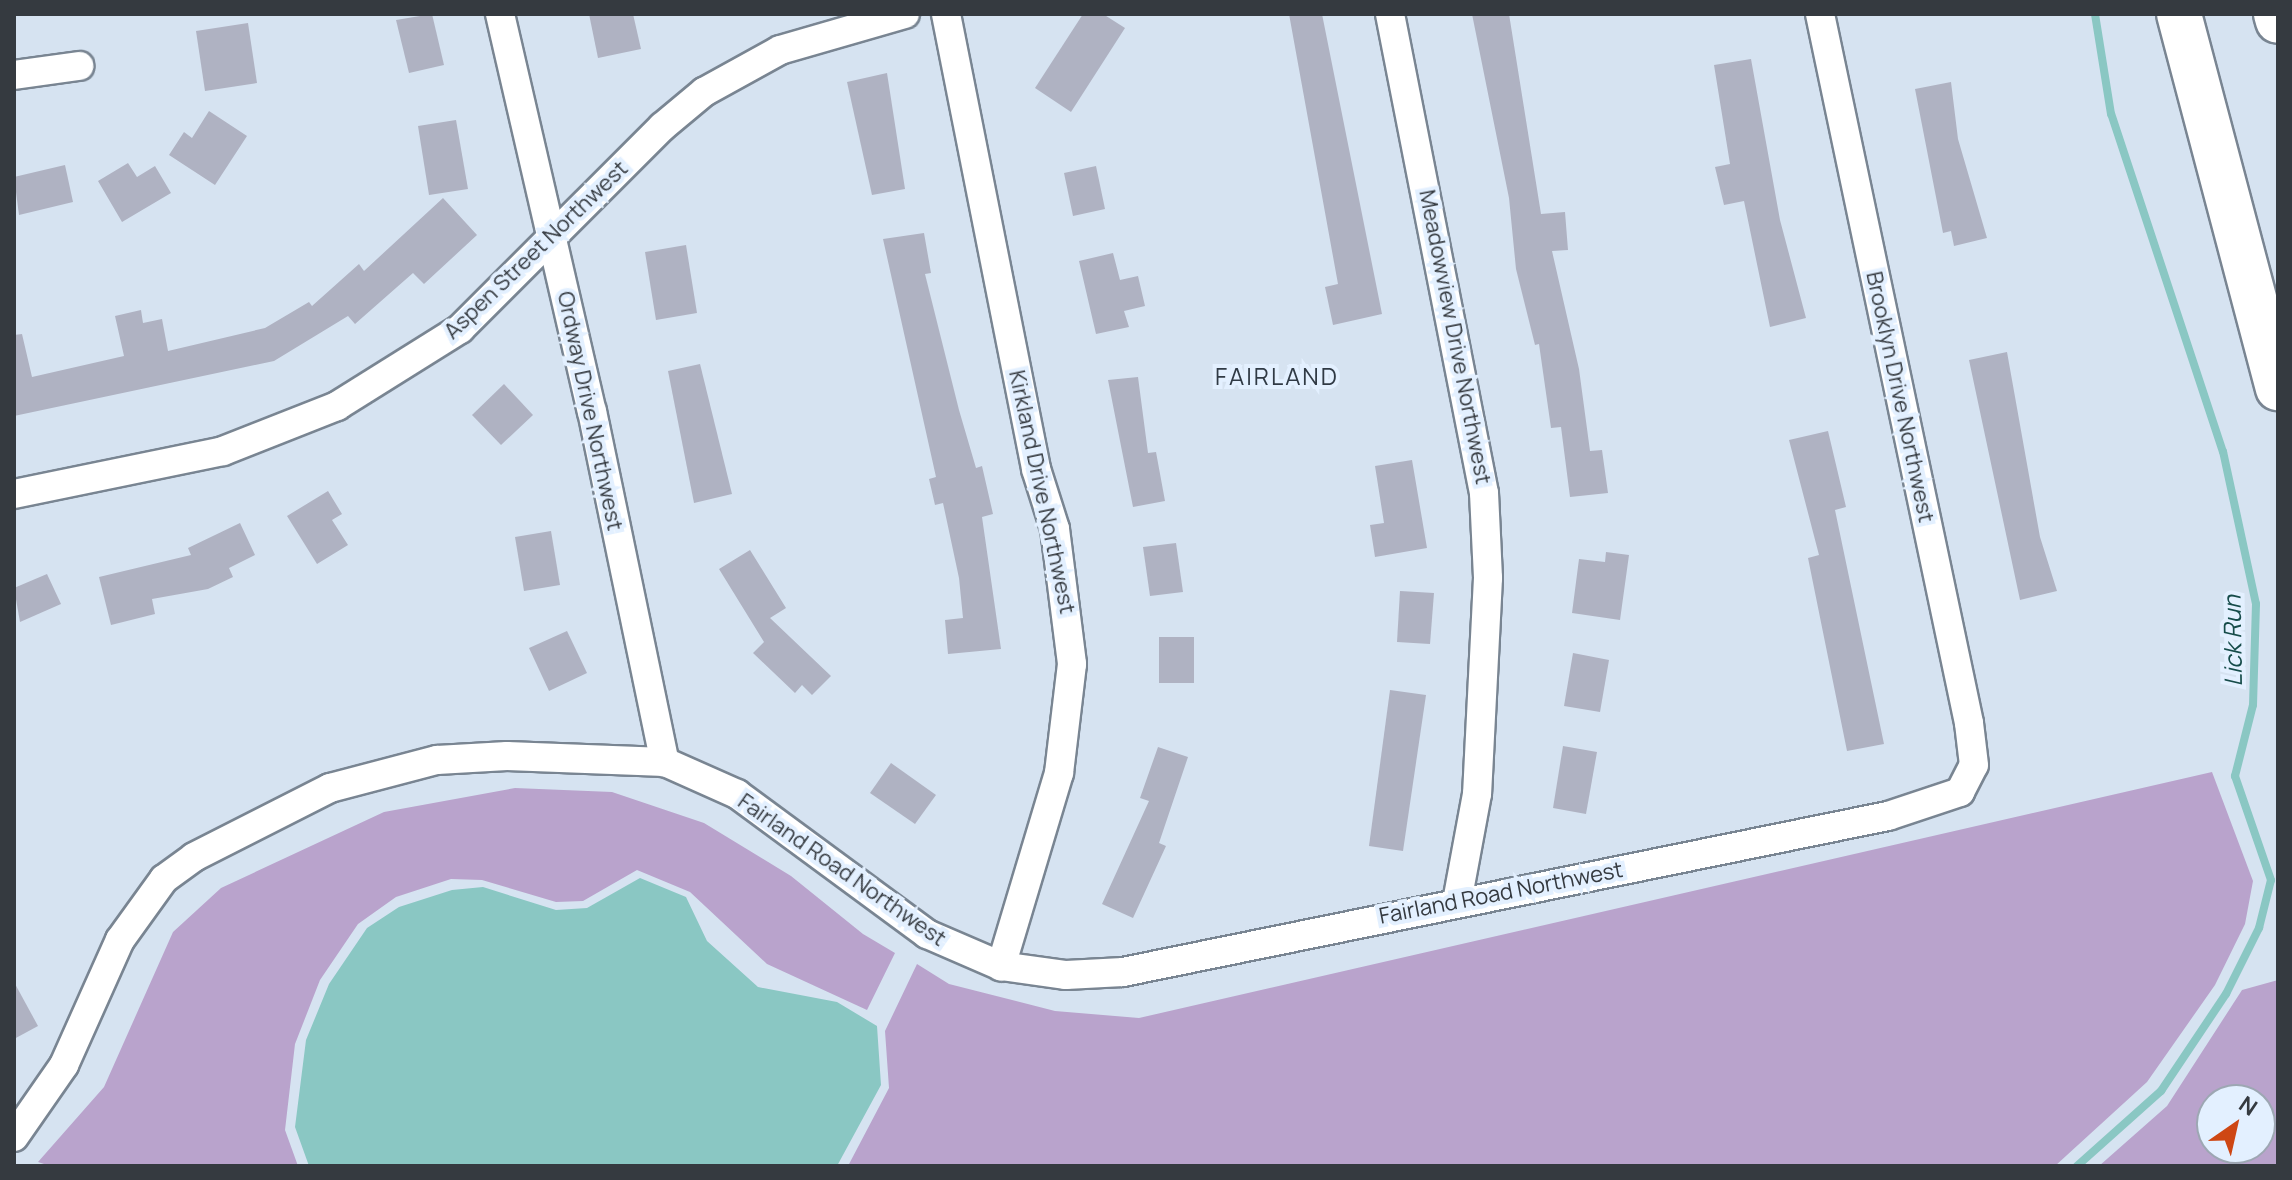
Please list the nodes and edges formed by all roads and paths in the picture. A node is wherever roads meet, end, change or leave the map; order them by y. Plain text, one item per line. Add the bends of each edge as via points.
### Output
1 (500, 14) edge
2 (905, 14) edge
3 (946, 14) edge
4 (1390, 14) edge
5 (1820, 14) edge
6 (2179, 14) edge
7 (2276, 14) edge
8 (2278, 21) edge
9 (79, 66) dead end
10 (14, 75) edge
11 (553, 236) junction
12 (2278, 388) edge
13 (14, 494) edge
14 (665, 762) junction
15 (1970, 780) joint
16 (1457, 902) junction
17 (1001, 966) junction
18 (14, 1137) edge

1 - 11 street, Ordway Drive Northwest
2 - 11 street, Aspen Street Northwest via 780,50 704,92
3 - 17 street, Kirkland Drive Northwest via 1036,469 1055,529 1072,664 1059,773
4 - 16 street, Meadowview Drive Northwest via 1484,493 1488,578 1477,794
5 - 15 street, Brooklyn Drive Northwest via 1969,723 1974,765
6 - 12 highway
7 - 8 highway
9 - 10 street
11 - 13 street, Aspen Street Northwest via 460,329 337,406 223,451
11 - 14 street, Ordway Drive Northwest
14 - 17 street, Fairland Road Northwest via 737,794 927,934
14 - 18 street, Fairland Road Northwest via 507,756 396,768 330,788 194,857 140,908 64,1065
15 - 16 street, Fairland Road Northwest via 1949,798 1888,816
16 - 17 street, Fairland Road Northwest via 1123,972 1066,975

